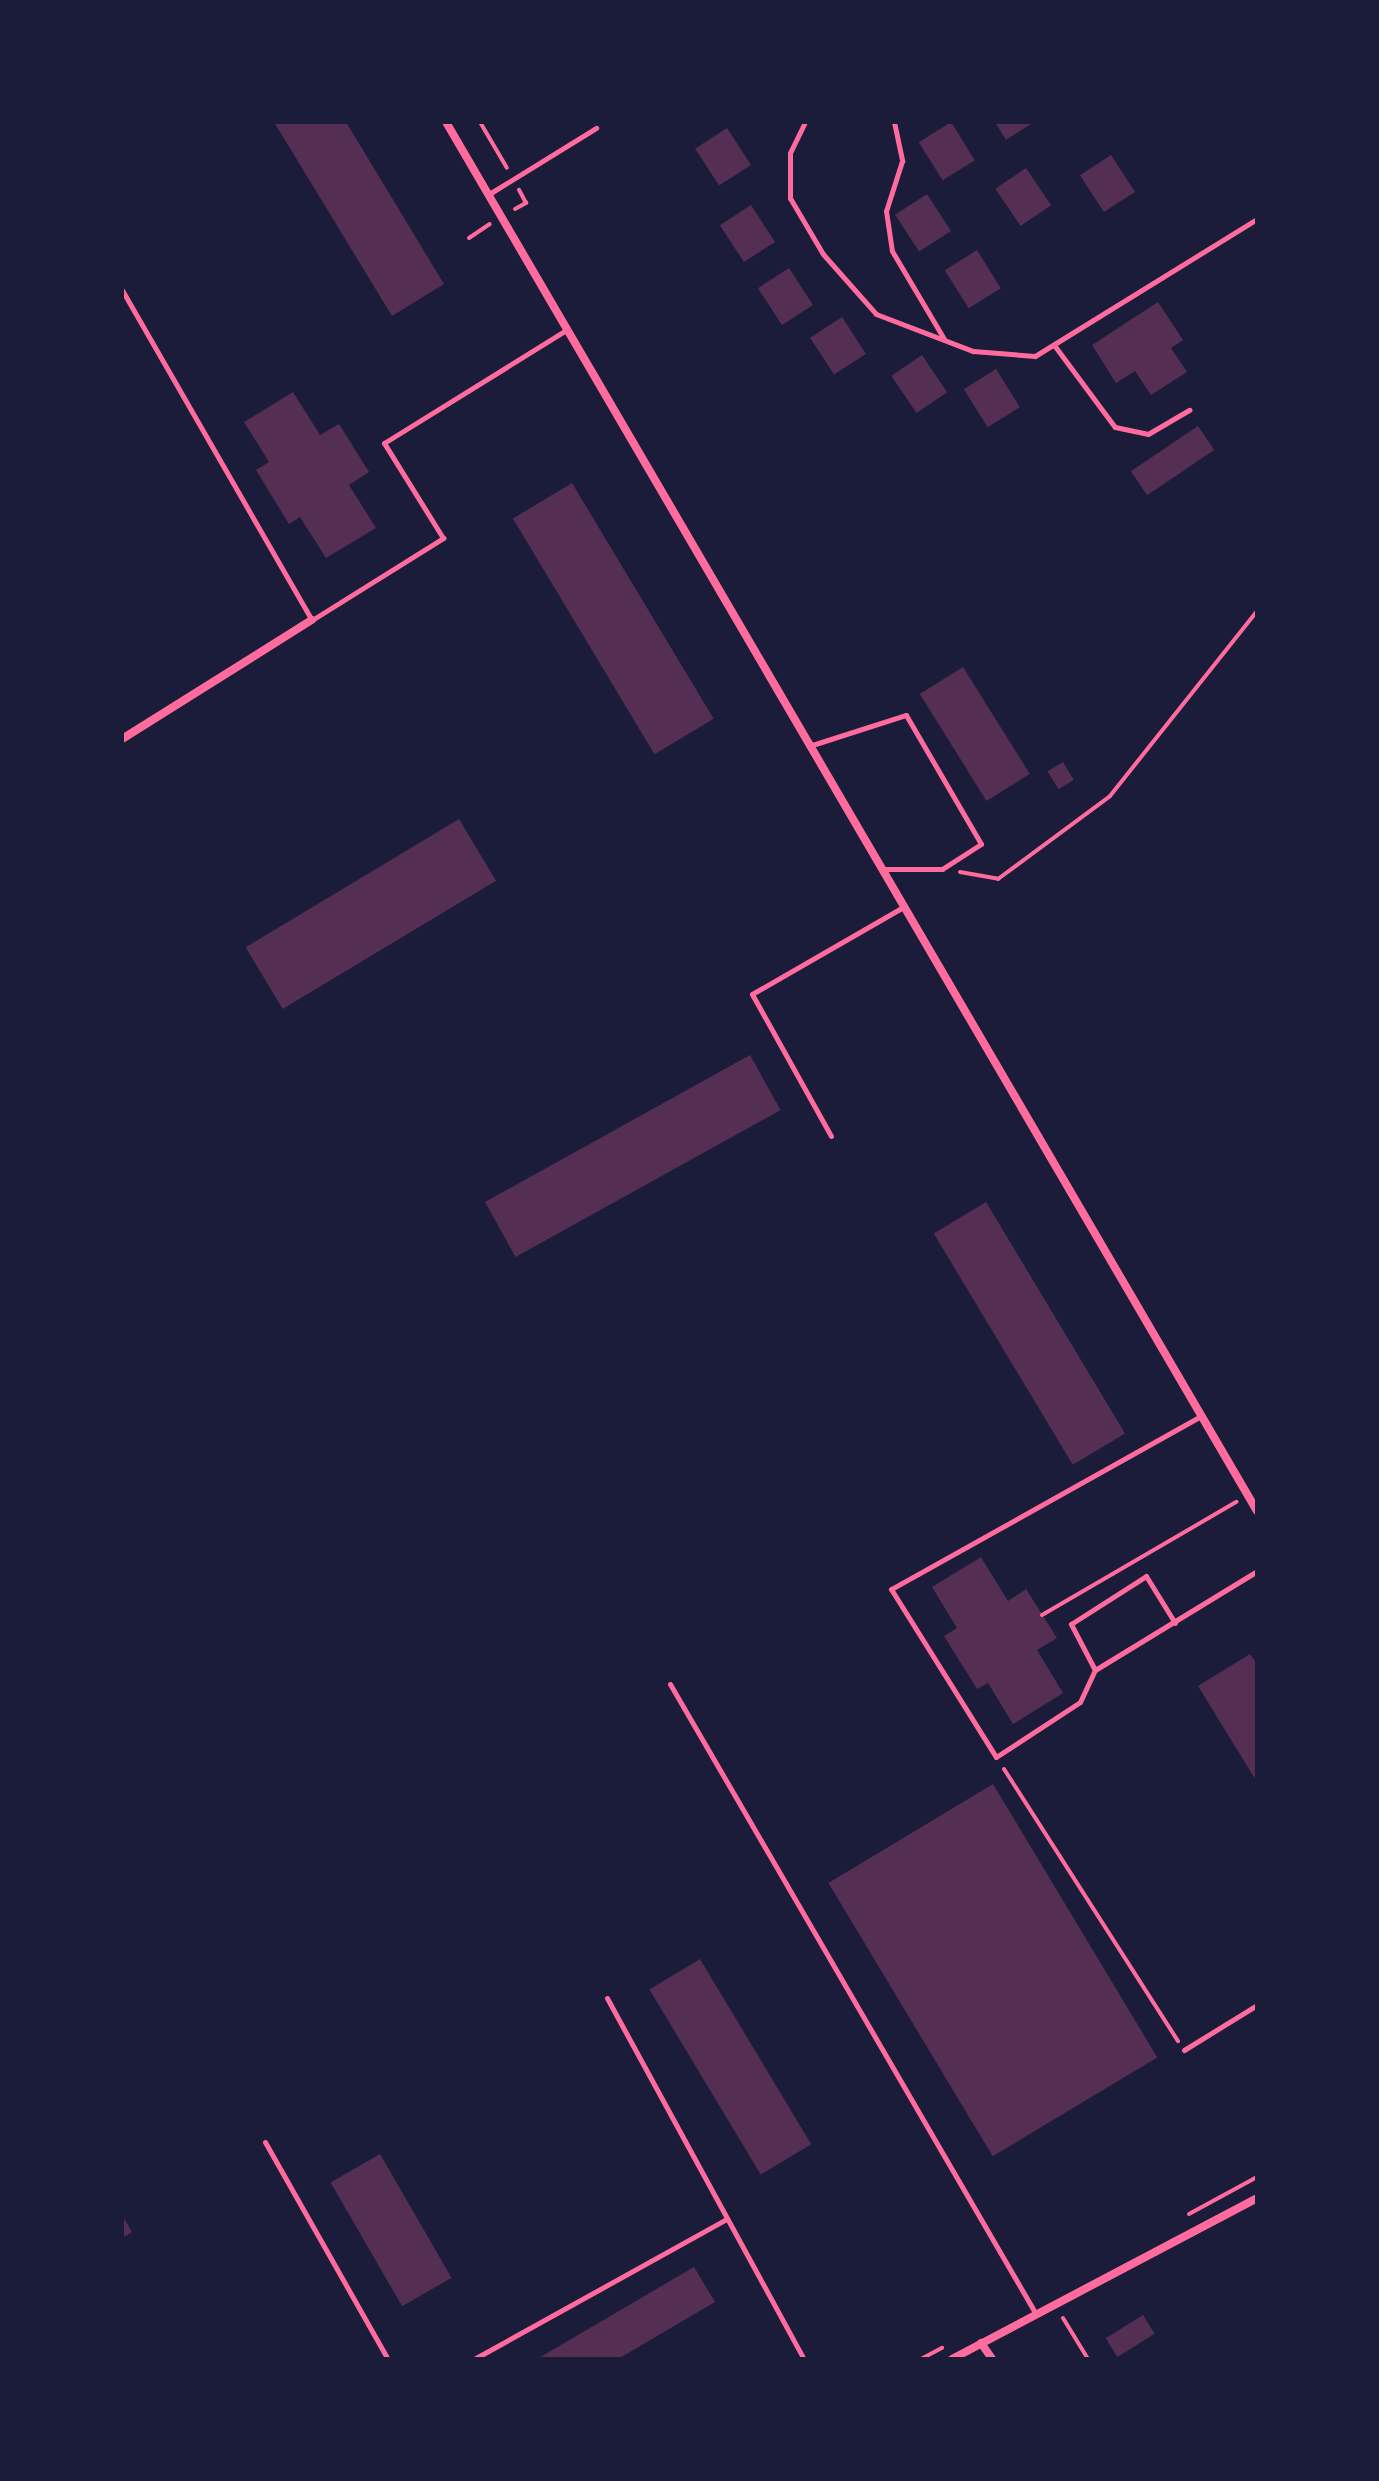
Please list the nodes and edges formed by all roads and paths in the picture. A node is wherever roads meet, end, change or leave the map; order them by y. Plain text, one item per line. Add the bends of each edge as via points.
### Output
1 (446, 122) edge
2 (805, 122) edge
3 (894, 122) edge
4 (596, 128) dead end
5 (489, 194) junction
6 (1257, 219) edge
7 (122, 290) edge
8 (569, 329) junction
9 (944, 340) junction
10 (1054, 345) junction
11 (1189, 410) dead end
12 (1257, 611) edge
13 (312, 620) junction
14 (122, 739) edge
15 (809, 746) junction
16 (881, 869) junction
17 (942, 869) junction
18 (903, 907) junction
19 (831, 1136) dead end
20 (1201, 1416) junction
21 (1245, 1496) junction
22 (1257, 1511) edge
23 (1257, 1571) edge
24 (1042, 1615) dead end
25 (1175, 1623) junction
26 (1095, 1670) junction
27 (670, 1684) dead end
28 (996, 1757) junction
29 (607, 1998) dead end
30 (1257, 2005) edge
31 (1184, 2050) joint
32 (265, 2142) dead end
33 (1257, 2198) edge
34 (727, 2219) junction
35 (1036, 2314) junction
36 (1063, 2318) dead end
37 (981, 2343) junction
38 (388, 2359) edge
39 (474, 2359) edge
40 (804, 2359) edge
41 (952, 2359) edge
42 (992, 2359) edge
43 (1088, 2359) edge

1 - 5 street
2 - 9 lane via 790,153 790,198 823,254 876,314
3 - 9 lane via 902,161 886,211 892,251
4 - 5 lane
5 - 8 street
6 - 10 lane
7 - 13 lane
8 - 13 lane via 384,443 443,538
8 - 15 street
9 - 10 lane via 1035,356
10 - 11 lane via 1115,427 1148,434
12 - 17 path via 1110,796 998,879
13 - 14 street
15 - 16 street
15 - 17 lane via 906,715 981,844
16 - 17 lane
16 - 18 street
18 - 19 lane via 752,994
18 - 20 street via 1070,1180
20 - 21 street
20 - 28 lane via 891,1589
21 - 22 street
21 - 24 path
23 - 25 lane
25 - 26 lane
25 - 26 lane via 1146,1576 1071,1624
26 - 28 lane via 1080,1702
27 - 35 lane
28 - 31 path
29 - 34 lane
30 - 31 lane
32 - 38 lane
33 - 35 street
34 - 39 lane
34 - 40 lane
35 - 37 street
36 - 43 path
37 - 41 street
37 - 42 street

